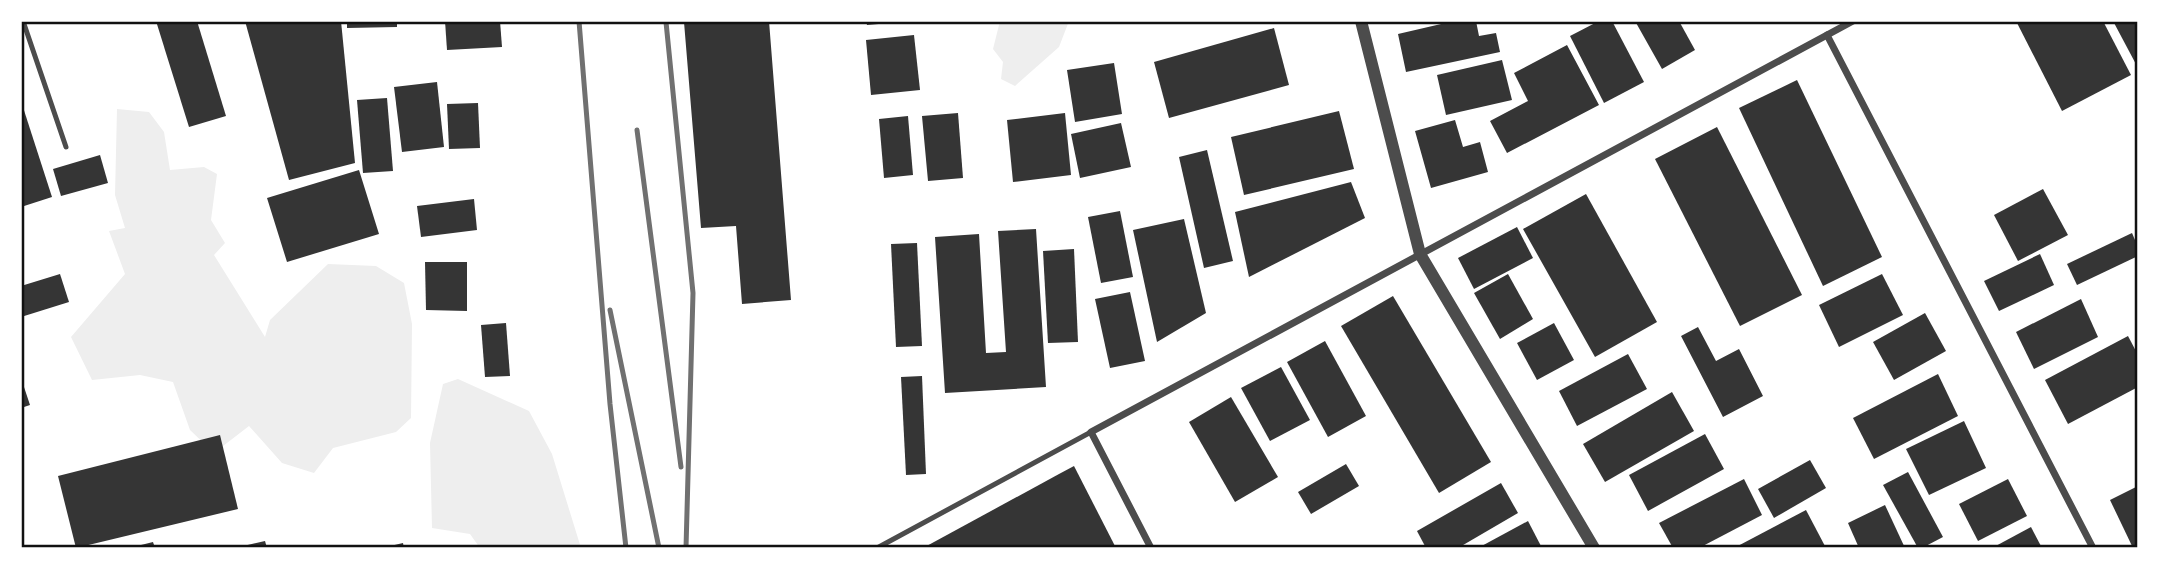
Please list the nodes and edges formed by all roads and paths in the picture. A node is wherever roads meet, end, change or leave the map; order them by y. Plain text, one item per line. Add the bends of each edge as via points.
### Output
1 (23, 21) edge
2 (1361, 21) edge
3 (1853, 21) edge
4 (1827, 35) junction
5 (66, 147) dead end
6 (1420, 254) junction
7 (1091, 432) junction
8 (877, 548) edge
9 (1150, 548) edge
10 (1594, 548) edge
11 (2092, 548) edge

1 - 5 lane
2 - 6 street
3 - 4 street
4 - 6 street
4 - 11 street
6 - 7 street
6 - 10 street
7 - 8 lane
7 - 9 street

